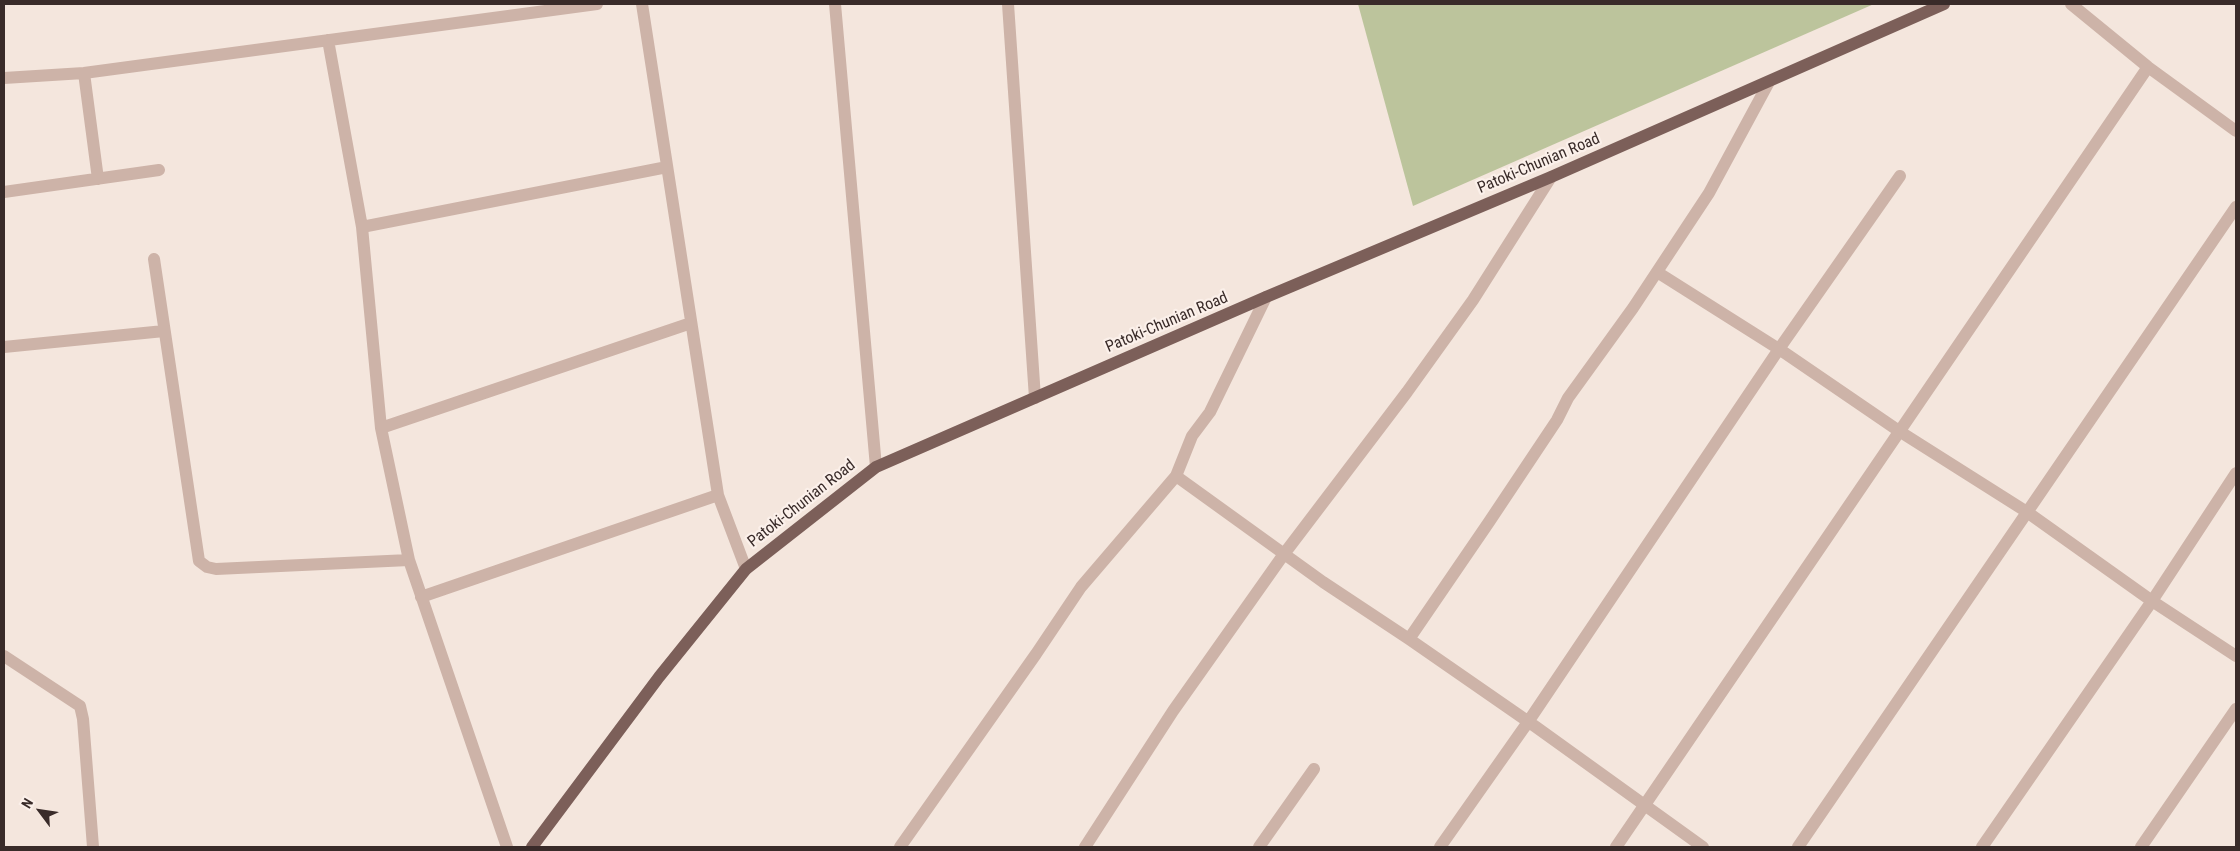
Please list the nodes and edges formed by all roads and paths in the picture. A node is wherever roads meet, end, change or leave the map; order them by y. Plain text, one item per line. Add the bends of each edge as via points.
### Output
1 (597, 4) edge
2 (642, 4) edge
3 (835, 4) edge
4 (1008, 4) edge
5 (1944, 4) edge
6 (2071, 4) edge
7 (328, 40) junction
8 (2148, 67) junction
9 (84, 73) junction
10 (4, 78) edge
11 (1769, 82) junction
12 (2236, 131) edge
13 (667, 167) junction
14 (159, 170) dead end
15 (1900, 176) dead end
16 (1551, 177) junction
17 (98, 179) junction
18 (4, 192) edge
19 (2236, 207) edge
20 (362, 227) junction
21 (154, 260) dead end
22 (1657, 272) junction
23 (1266, 297) junction
24 (691, 323) junction
25 (164, 331) junction
26 (4, 346) edge
27 (1778, 349) junction
28 (1035, 398) junction
29 (381, 428) junction
30 (1899, 431) junction
31 (876, 467) junction
32 (2236, 473) edge
33 (1176, 476) junction
34 (718, 495) junction
35 (2027, 512) junction
36 (1284, 554) junction
37 (409, 560) junction
38 (746, 569) junction
39 (421, 597) junction
40 (2152, 601) junction
41 (1409, 639) junction
42 (4, 656) edge
43 (2236, 656) edge
44 (2236, 709) edge
45 (1528, 722) junction
46 (1314, 769) dead end
47 (1645, 805) junction
48 (93, 847) edge
49 (508, 847) edge
50 (532, 847) edge
51 (900, 847) edge
52 (1084, 847) edge
53 (1259, 847) edge
54 (1440, 847) edge
55 (1616, 847) edge
56 (1703, 847) edge
57 (1798, 847) edge
58 (1982, 847) edge
59 (2141, 847) edge

1 - 7 street
2 - 13 street
3 - 31 street
4 - 28 street
5 - 11 main road, Patoki-Chunian Road
6 - 8 street
7 - 9 street
7 - 20 street
8 - 12 street
8 - 30 street
9 - 10 street
9 - 17 street
11 - 16 main road, Patoki-Chunian Road
11 - 22 street via 1709,193
13 - 20 street
13 - 24 street
14 - 17 street
15 - 27 street
16 - 23 main road, Patoki-Chunian Road
16 - 36 street via 1467,308
17 - 18 street
19 - 35 street
20 - 29 street
21 - 25 street
22 - 27 street
22 - 41 street via 1568,398 1557,420
23 - 28 main road, Patoki-Chunian Road
23 - 33 street via 1210,412 1192,436
24 - 29 street
24 - 34 street
25 - 26 street
25 - 37 street via 199,561 216,569
27 - 30 street
27 - 45 street
28 - 31 main road, Patoki-Chunian Road
29 - 37 street
30 - 35 street
30 - 47 street
31 - 38 main road, Patoki-Chunian Road
32 - 40 street
33 - 36 street
33 - 51 street via 1081,587
34 - 38 street
34 - 39 street
35 - 40 street
35 - 57 street
36 - 41 street
36 - 52 street via 1173,712
37 - 39 street
38 - 50 main road, Patoki-Chunian Road via 659,677
39 - 49 street
40 - 43 street
40 - 58 street
41 - 45 street
42 - 48 street via 80,706
44 - 59 street
45 - 47 street
45 - 54 street
46 - 53 street
47 - 55 street
47 - 56 street

